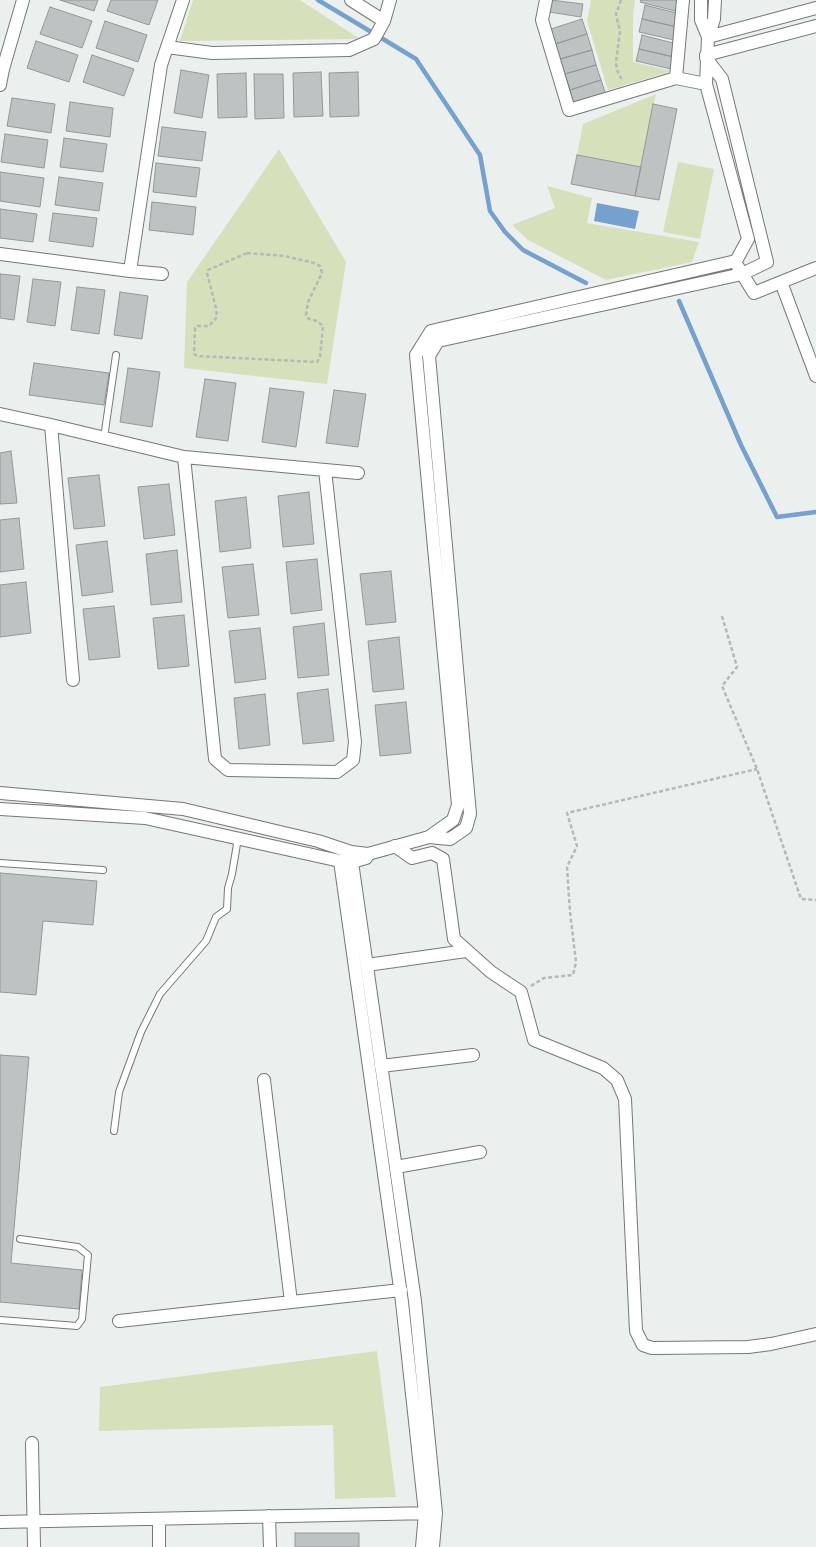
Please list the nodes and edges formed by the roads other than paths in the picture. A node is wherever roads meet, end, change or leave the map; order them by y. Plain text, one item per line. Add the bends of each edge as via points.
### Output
1 (23, 0) edge
2 (183, 0) edge
3 (351, 0) edge
4 (390, 0) edge
5 (546, 0) edge
6 (683, 0) edge
7 (701, 0) edge
8 (715, 0) edge
9 (808, 6) edge
10 (384, 21) junction
11 (816, 26) edge
12 (708, 37) junction
13 (167, 47) junction
14 (706, 56) junction
15 (676, 78) junction
16 (706, 84) junction
17 (0, 85) edge
18 (0, 254) edge
19 (736, 261) junction
20 (816, 268) edge
21 (130, 271) junction
22 (162, 274) dead end
23 (742, 274) junction
24 (781, 282) junction
25 (116, 355) dead end
26 (816, 376) edge
27 (0, 414) edge
28 (51, 424) junction
29 (104, 438) junction
30 (184, 458) junction
31 (325, 470) junction
32 (358, 473) dead end
33 (73, 680) dead end
34 (0, 793) edge
35 (0, 809) edge
36 (429, 837) junction
37 (238, 838) junction
38 (395, 846) junction
39 (368, 854) junction
40 (346, 862) junction
41 (0, 863) edge
42 (103, 870) dead end
43 (466, 951) junction
44 (367, 965) junction
45 (473, 1055) dead end
46 (381, 1066) junction
47 (264, 1080) dead end
48 (114, 1131) dead end
49 (480, 1152) dead end
50 (396, 1167) junction
51 (20, 1239) dead end
52 (401, 1290) junction
53 (291, 1302) junction
54 (0, 1320) edge
55 (119, 1321) dead end
56 (816, 1334) edge
57 (32, 1443) dead end
58 (430, 1513) junction
59 (269, 1516) junction
60 (159, 1519) junction
61 (0, 1522) edge
62 (33, 1522) junction
63 (34, 1547) edge
64 (159, 1547) edge
65 (270, 1547) edge
66 (422, 1547) edge
67 (433, 1547) edge

1 - 17 street
2 - 13 street
3 - 10 street
4 - 10 street
5 - 15 street via 542,20 569,110
6 - 15 street
7 - 12 street via 701,20
8 - 12 street via 714,19
9 - 12 street
10 - 13 street via 374,39 350,50 212,53
11 - 14 street
12 - 14 street
13 - 21 street via 161,65
14 - 16 street
14 - 23 street via 722,78 767,262
15 - 16 street
16 - 19 street via 748,239
18 - 21 street
19 - 23 street
19 - 36 street via 431,331 416,355 458,805 453,820
20 - 24 street
21 - 22 street
23 - 24 street via 754,293
23 - 36 street via 438,341 429,356 470,814 466,828 450,839
24 - 26 street
25 - 29 lane
27 - 28 street
28 - 29 street
28 - 33 street
29 - 30 street
30 - 31 street
30 - 31 street via 215,759 228,770 337,772 353,760 355,742
31 - 32 street
34 - 39 street via 183,809
35 - 37 street via 145,818
36 - 38 street
37 - 40 street
37 - 48 lane via 227,909 216,917 206,941 160,994 141,1032 119,1092
38 - 39 street
38 - 43 street via 412,858 432,853 443,859 454,939
39 - 40 street via 366,858
40 - 44 street
40 - 52 street
41 - 42 lane
43 - 44 street
43 - 56 street via 521,992 534,1040 603,1068 617,1080 625,1100 636,1331 643,1345 652,1348 748,1347
44 - 46 street
45 - 46 street
46 - 50 street
47 - 53 street
49 - 50 street
50 - 58 street via 415,1301
51 - 54 lane via 78,1247 88,1255 82,1319 77,1326
52 - 53 street
52 - 58 street
53 - 55 street
57 - 62 street
58 - 59 street
58 - 66 street
58 - 67 street
59 - 60 street
59 - 65 street
60 - 62 street
60 - 64 street
61 - 62 street
62 - 63 street

